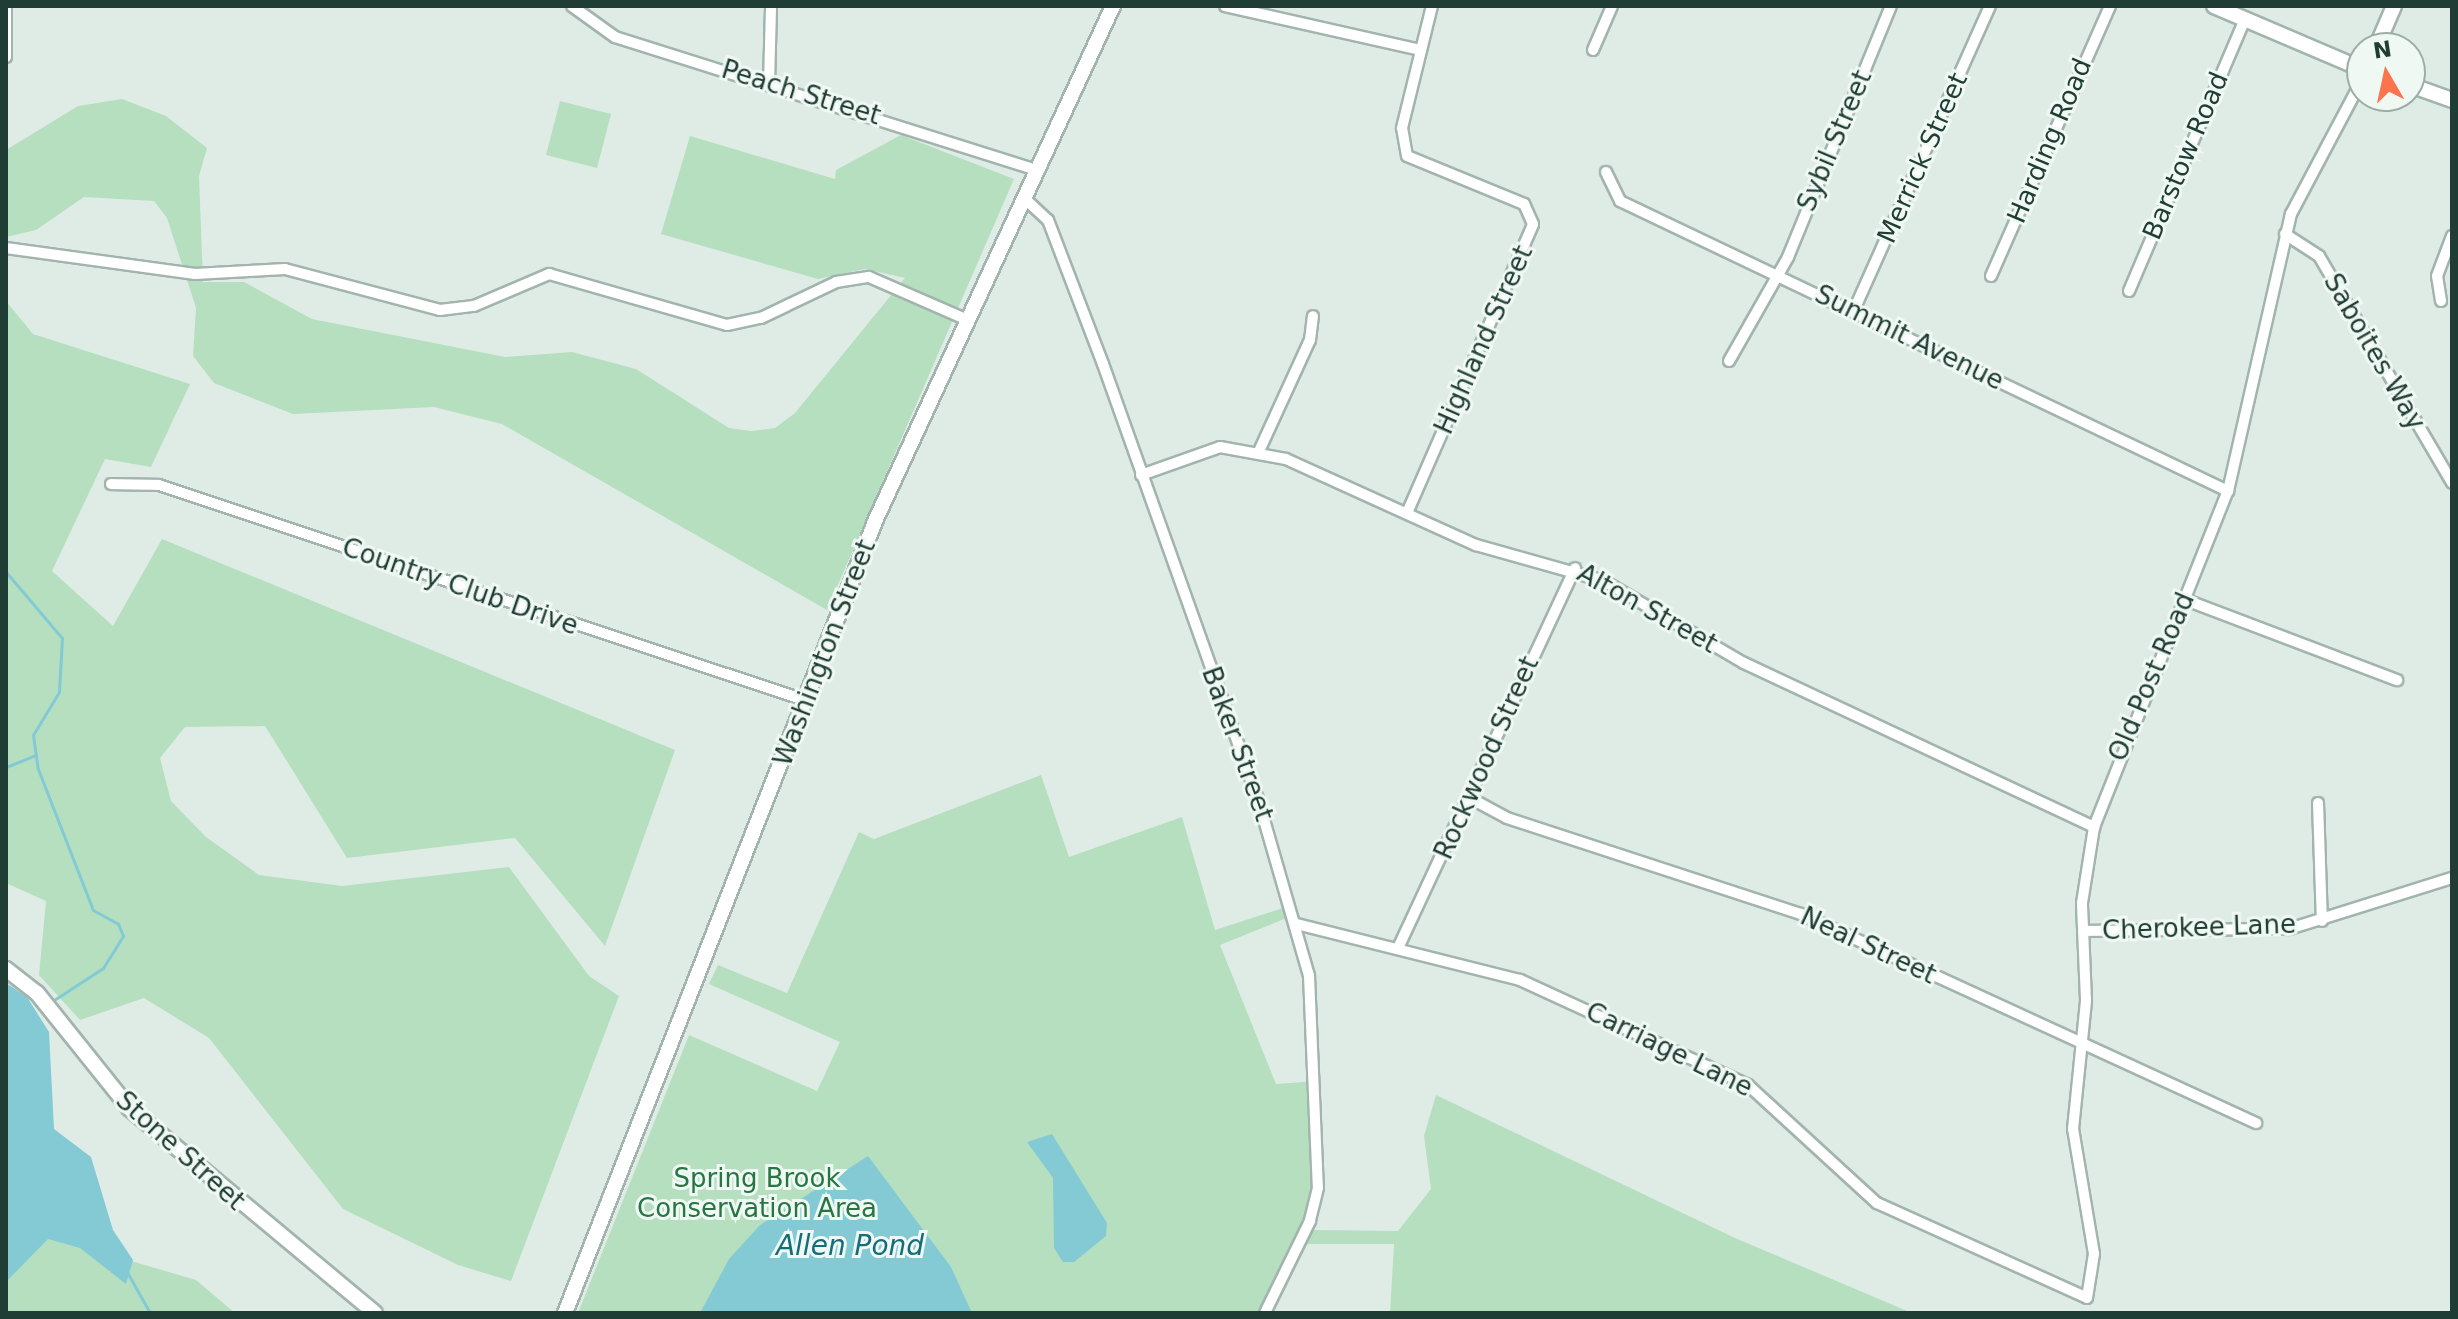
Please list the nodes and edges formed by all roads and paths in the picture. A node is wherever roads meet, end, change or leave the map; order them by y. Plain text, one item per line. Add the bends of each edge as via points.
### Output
1 (572, 6) edge
2 (771, 6) edge
3 (1113, 6) edge
4 (1225, 6) edge
5 (1432, 6) edge
6 (1612, 6) edge
7 (1891, 6) edge
8 (1990, 6) edge
9 (2110, 6) edge
10 (2214, 6) edge
11 (2394, 6) edge
12 (6, 8) edge
13 (2244, 22) junction
14 (2383, 32) edge
15 (1421, 50) junction
16 (1593, 50) dead end
17 (6, 57) edge
18 (2346, 63) edge
19 (769, 84) junction
20 (2426, 91) edge
21 (2452, 100) edge
22 (2346, 112) edge
23 (1036, 170) junction
24 (1606, 172) dead end
25 (1023, 197) junction
26 (2285, 234) junction
27 (2452, 236) edge
28 (6, 248) edge
29 (1778, 275) junction
30 (1991, 276) dead end
31 (2129, 291) dead end
32 (2441, 301) dead end
33 (1854, 310) junction
34 (1313, 316) dead end
35 (968, 320) junction
36 (1729, 361) dead end
37 (1260, 449) junction
38 (1141, 475) junction
39 (2452, 483) edge
40 (111, 484) dead end
41 (2228, 491) junction
42 (1407, 513) junction
43 (1575, 568) junction
44 (2186, 600) junction
45 (2397, 680) dead end
46 (807, 701) junction
47 (1470, 798) junction
48 (2318, 803) dead end
49 (2094, 827) junction
50 (2452, 878) edge
51 (2322, 921) junction
52 (1297, 924) junction
53 (2083, 931) junction
54 (1398, 948) junction
55 (6, 969) edge
56 (2083, 1048) junction
57 (2256, 1123) dead end
58 (2087, 1298) joint
59 (375, 1313) edge
60 (565, 1313) edge
61 (1265, 1313) edge

1 - 19 street, Peach Street via 615,37
2 - 19 street
3 - 23 main road, Washington Street
4 - 15 street
5 - 15 street, Highland Street
6 - 16 street
7 - 29 street, Sybil Street
8 - 33 street, Merrick Street
9 - 30 street, Harding Road
10 - 13 main road
11 - 14 main road
12 - 17 street
13 - 18 main road
13 - 31 street, Barstow Road
15 - 42 street, Highland Street via 1402,128 1407,156 1524,204 1533,224
19 - 23 street, Peach Street
20 - 21 main road
22 - 26 street, Old Post Road
23 - 25 main road, Washington Street
24 - 29 street, Summit Avenue via 1620,201
25 - 35 main road, Washington Street
25 - 38 street, Baker Street via 1048,220
26 - 39 street, Saboites Way via 2319,256
26 - 41 street, Old Post Road
27 - 32 street via 2437,276
28 - 35 street via 195,274 285,269 440,310 474,306 549,274 727,325 761,318 836,282 869,277
29 - 33 street, Summit Avenue
29 - 36 street, Sybil Street
33 - 41 street, Summit Avenue
34 - 37 street via 1310,340
35 - 46 main road, Washington Street via 876,519
37 - 38 street, Alton Street via 1220,447
37 - 42 street, Alton Street
38 - 52 street, Baker Street
40 - 46 street, Country Club Drive via 159,485
41 - 44 street, Old Post Road
42 - 43 street, Alton Street via 1476,545
43 - 47 street, Rockwood Street
43 - 49 street, Alton Street via 1744,663
44 - 45 street
44 - 49 street, Old Post Road
46 - 60 main road, Washington Street
47 - 54 street, Rockwood Street
47 - 56 street, Neal Street via 1507,818 1801,914
48 - 51 street
49 - 53 street, Old Post Road
50 - 51 street, Cherokee Lane
51 - 53 street, Cherokee Lane via 2289,929
52 - 54 street, Carriage Lane
52 - 61 street, Baker Street via 1316,1018 1319,1176 1310,1221
53 - 56 street, Old Post Road
54 - 58 street, Carriage Lane via 1520,980 1748,1085 1877,1203
55 - 59 main road, Stone Street via 37,993 138,1117
56 - 57 street, Neal Street
56 - 58 street, Old Post Road via 2073,1145 2094,1254

